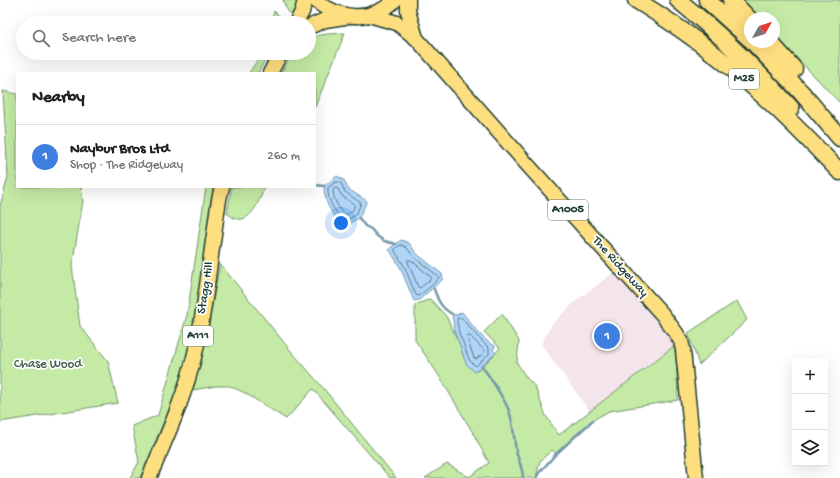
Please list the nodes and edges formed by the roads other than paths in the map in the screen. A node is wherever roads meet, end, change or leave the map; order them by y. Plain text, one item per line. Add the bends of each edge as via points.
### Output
1 (305, 0) edge
2 (314, 0) edge
3 (396, 0) edge
4 (408, 0) edge
5 (636, 0) edge
6 (678, 0) edge
7 (707, 0) edge
8 (731, 0) edge
9 (744, 14) edge
10 (369, 15) junction
11 (300, 16) edge
12 (352, 16) junction
13 (316, 24) edge
14 (744, 34) edge
15 (416, 38) junction
16 (759, 48) edge
17 (775, 48) edge
18 (277, 60) edge
19 (271, 72) edge
20 (840, 138) edge
21 (840, 168) edge
22 (840, 172) edge
23 (222, 188) edge
24 (149, 478) edge
25 (696, 478) edge

1 - 11 main road
2 - 12 main road via 339,14
3 - 10 main road via 381,11
4 - 15 main road, The Ridgeway / A1005 via 408,11
5 - 22 highway, M25 via 707,48 759,92
6 - 21 highway, M25 via 756,71 796,114
7 - 14 highway
8 - 9 highway
10 - 12 main road
10 - 15 main road, The Ridgeway / A1005 via 397,23
12 - 13 main road
15 - 25 main road, The Ridgeway / A1005 via 640,289 676,333 681,341 685,361
16 - 20 highway, M25
17 - 20 highway, M25 via 807,84
18 - 19 main road
23 - 24 main road, Stagg Hill / A111 via 196,350 176,413

